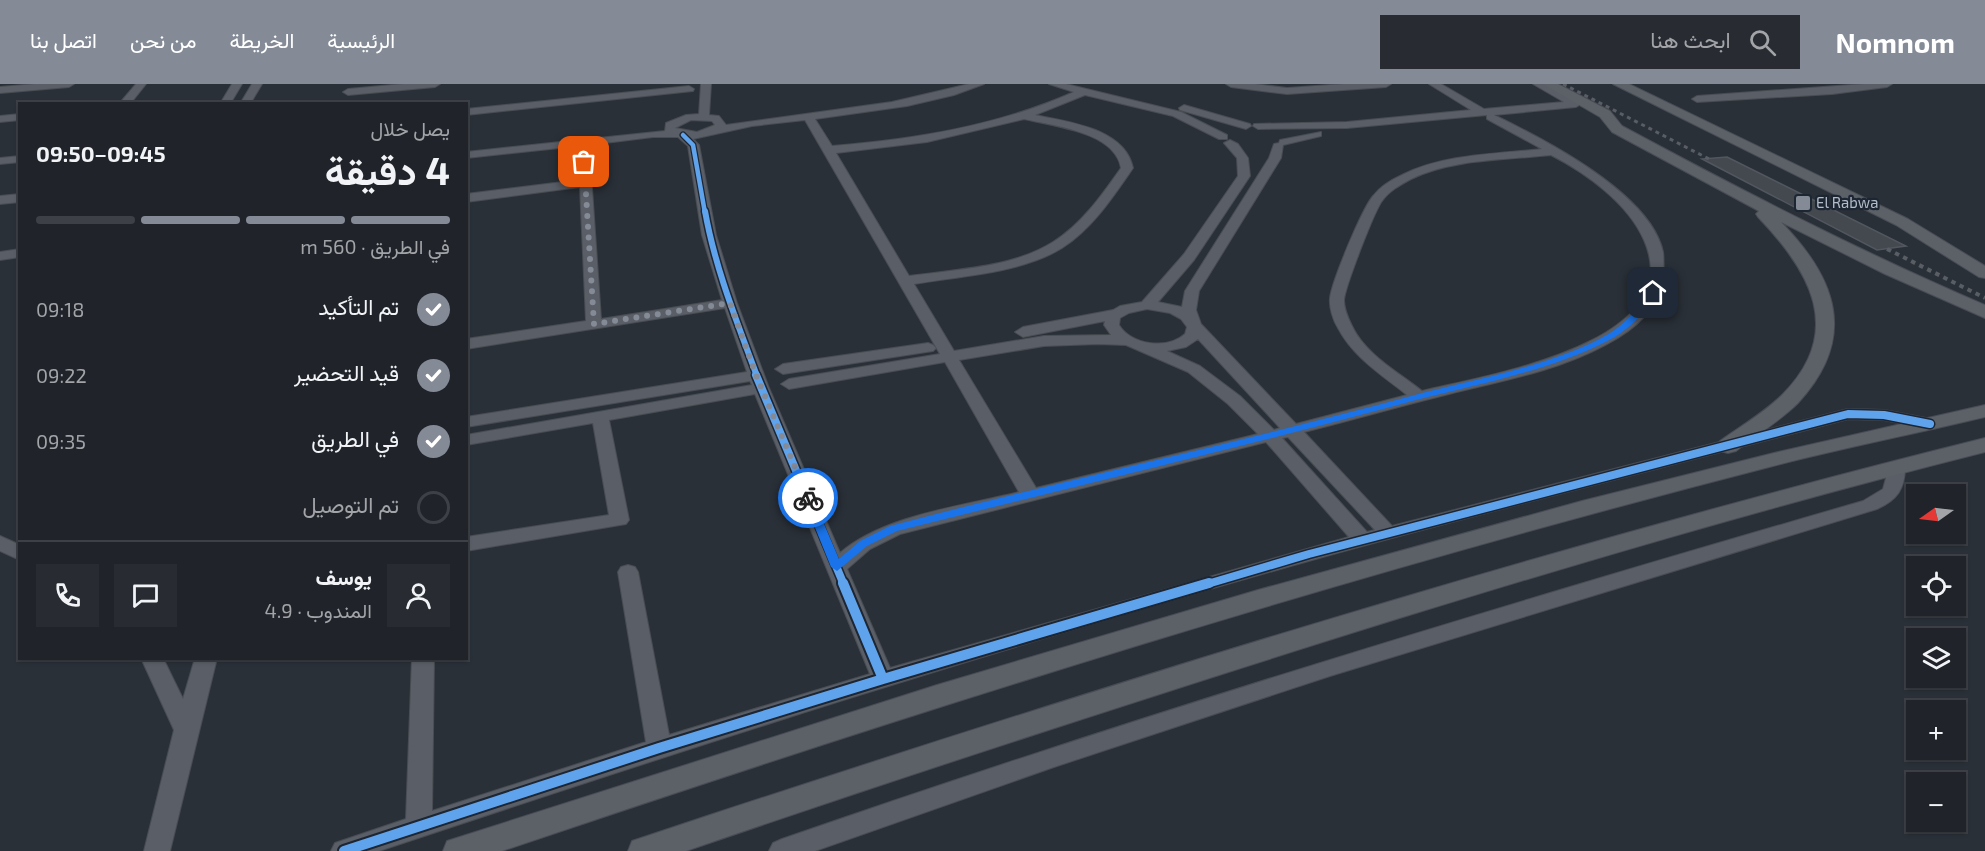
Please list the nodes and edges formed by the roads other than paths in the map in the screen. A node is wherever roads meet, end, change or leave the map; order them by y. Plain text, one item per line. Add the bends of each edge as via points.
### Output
1 (69, 84) edge
2 (141, 84) edge
3 (237, 84) edge
4 (257, 84) edge
5 (435, 84) edge
6 (596, 84) edge
7 (706, 84) edge
8 (950, 84) edge
9 (979, 84) edge
10 (1054, 84) edge
11 (1232, 84) edge
12 (1386, 84) edge
13 (1434, 84) edge
14 (1538, 84) edge
15 (1549, 84) edge
16 (1618, 84) edge
17 (1887, 84) edge
18 (1345, 86) edge
19 (1087, 87) edge
20 (349, 88) edge
21 (0, 90) edge
22 (688, 94) edge
23 (592, 99) junction
24 (1697, 99) dead end
25 (126, 102) edge
26 (226, 102) edge
27 (246, 102) edge
28 (1579, 106) junction
29 (468, 112) edge
30 (1605, 114) junction
31 (1486, 115) junction
32 (1024, 116) junction
33 (18, 117) edge
34 (809, 117) junction
35 (0, 119) edge
36 (712, 121) junction
37 (1246, 126) junction
38 (1258, 126) junction
39 (677, 128) junction
40 (1227, 140) junction
41 (583, 142) junction
42 (1281, 144) junction
43 (468, 147) edge
44 (828, 150) junction
45 (1551, 152) junction
46 (468, 155) edge
47 (18, 159) edge
48 (0, 161) edge
49 (586, 183) junction
50 (18, 198) edge
51 (468, 198) edge
52 (0, 200) edge
53 (1752, 202) junction
54 (18, 207) edge
55 (0, 209) edge
56 (18, 253) edge
57 (0, 256) edge
58 (1985, 273) edge
59 (905, 280) junction
60 (730, 303) junction
61 (1148, 305) junction
62 (1985, 312) edge
63 (1116, 314) junction
64 (1193, 323) junction
65 (594, 324) junction
66 (1125, 341) junction
67 (468, 344) edge
68 (1144, 347) junction
69 (946, 351) junction
70 (786, 377) dead end
71 (759, 382) junction
72 (1418, 396) junction
73 (1985, 411) edge
74 (600, 417) junction
75 (468, 422) edge
76 (1930, 424) junction
77 (1292, 431) junction
78 (1271, 437) junction
79 (468, 440) edge
80 (1985, 445) edge
81 (1728, 446) junction
82 (1896, 467) junction
83 (1030, 494) junction
84 (1388, 533) junction
85 (1362, 539) junction
86 (0, 543) edge
87 (468, 544) edge
88 (18, 552) edge
89 (837, 567) junction
90 (628, 572) dead end
91 (153, 660) edge
92 (205, 660) edge
93 (423, 660) edge
94 (883, 679) junction
95 (186, 730) junction
96 (659, 748) junction
97 (419, 826) junction
98 (157, 851) edge
99 (344, 851) edge
100 (459, 851) edge
101 (644, 851) edge
102 (782, 851) edge

1 - 21 street
2 - 25 street
3 - 26 street
4 - 27 street
5 - 20 street
6 - 23 street
7 - 36 street
8 - 36 street via 868,102
9 - 34 street via 898,105
10 - 19 street
11 - 18 street via 1281,91
12 - 18 street
13 - 31 street
14 - 28 street
15 - 30 main road
16 - 58 main road via 1908,225
17 - 24 street
19 - 32 street
19 - 37 street via 1214,115
19 - 40 street via 1178,114
22 - 23 street
22 - 39 street
23 - 29 street
28 - 30 street
28 - 31 street
30 - 53 main road via 1617,129
31 - 38 street via 1347,125
31 - 42 street via 1345,130
31 - 45 street
32 - 44 street via 922,139
32 - 59 street via 1109,141 1125,154 1127,168 1076,229 1054,247 1017,261
33 - 35 street
34 - 36 street
34 - 44 street
36 - 39 street
36 - 39 street via 697,135
37 - 38 street
37 - 40 street via 1226,130
38 - 42 street via 1282,134
39 - 41 street
39 - 43 street
39 - 60 street via 693,145 709,235
40 - 42 street via 1258,148
40 - 61 street via 1244,159 1244,176 1189,257
41 - 46 street
41 - 49 street
42 - 64 street via 1192,291 1189,300
44 - 59 street
45 - 72 street via 1438,166 1402,179 1378,198 1337,298 1337,310 1350,337
45 - 72 street via 1601,183 1640,219 1658,258 1653,293 1630,322 1589,348
47 - 48 street
49 - 51 street
49 - 65 street
50 - 52 street
53 - 62 main road via 1895,273
53 - 81 main road via 1777,226 1812,271 1822,292 1827,323 1821,355 1801,387
54 - 55 street
56 - 57 street
59 - 69 street
60 - 65 street
60 - 71 street
61 - 63 street
61 - 64 street via 1173,309
63 - 66 street via 1111,328
63 - 69 street
64 - 68 street via 1194,334 1187,341 1160,348
64 - 77 street
65 - 67 street
66 - 68 street
66 - 69 street via 1044,341
68 - 78 street via 1215,383
69 - 70 street
69 - 83 street
71 - 74 street
71 - 75 street
71 - 89 street
72 - 77 street
73 - 76 main road
74 - 79 street
74 - 87 street via 619,520
76 - 81 street via 1884,415 1848,414
76 - 100 main road via 1598,504 1254,601 838,726
77 - 78 street
77 - 84 street
78 - 83 street
78 - 85 street
80 - 82 main road
81 - 84 street
82 - 101 main road via 1656,532 1325,630
82 - 102 street via 1893,489 1870,505 1269,686
83 - 89 street via 883,533
84 - 85 street
85 - 94 street
86 - 88 street
89 - 94 street
90 - 96 street
91 - 95 street
92 - 95 street
93 - 97 street
94 - 96 street
95 - 98 street
96 - 97 street
97 - 99 street

